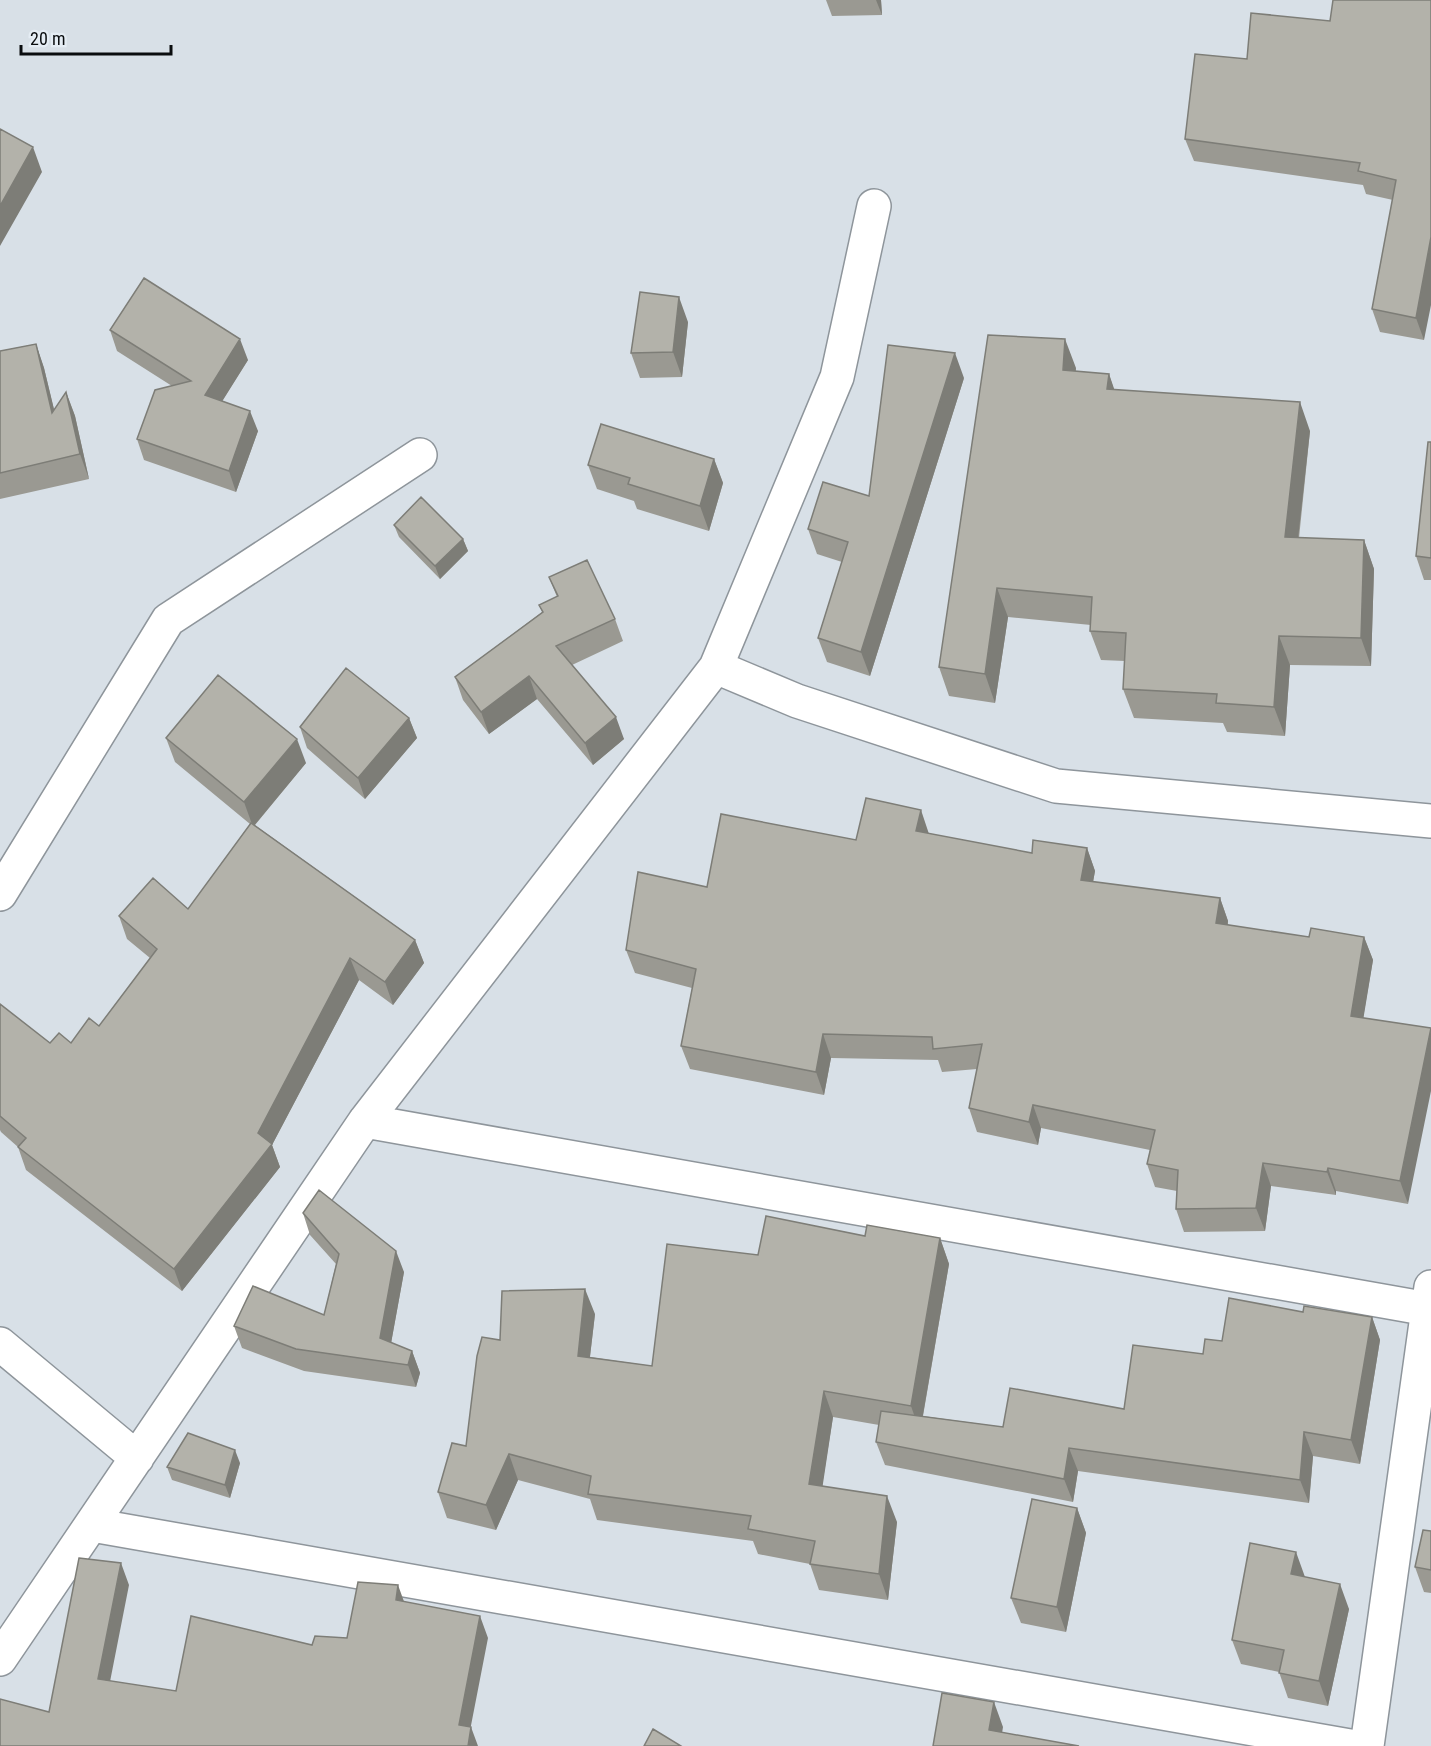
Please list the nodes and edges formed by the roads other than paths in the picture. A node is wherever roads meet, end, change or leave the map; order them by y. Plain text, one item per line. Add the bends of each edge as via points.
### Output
1 (874, 206) dead end
2 (420, 455) dead end
3 (716, 667) junction
4 (1431, 821) edge
5 (0, 894) edge
6 (364, 1121) junction
7 (1429, 1298) edge
8 (0, 1344) edge
9 (137, 1458) junction
10 (92, 1525) junction
11 (0, 1659) edge
12 (1350, 1746) edge
13 (1367, 1746) edge

1 - 3 street via 837,377
2 - 5 street via 168,620
3 - 4 street via 797,701 1056,786
3 - 6 street
6 - 7 street
6 - 9 street
7 - 13 street
8 - 9 street
9 - 10 street
10 - 11 street
10 - 12 street

